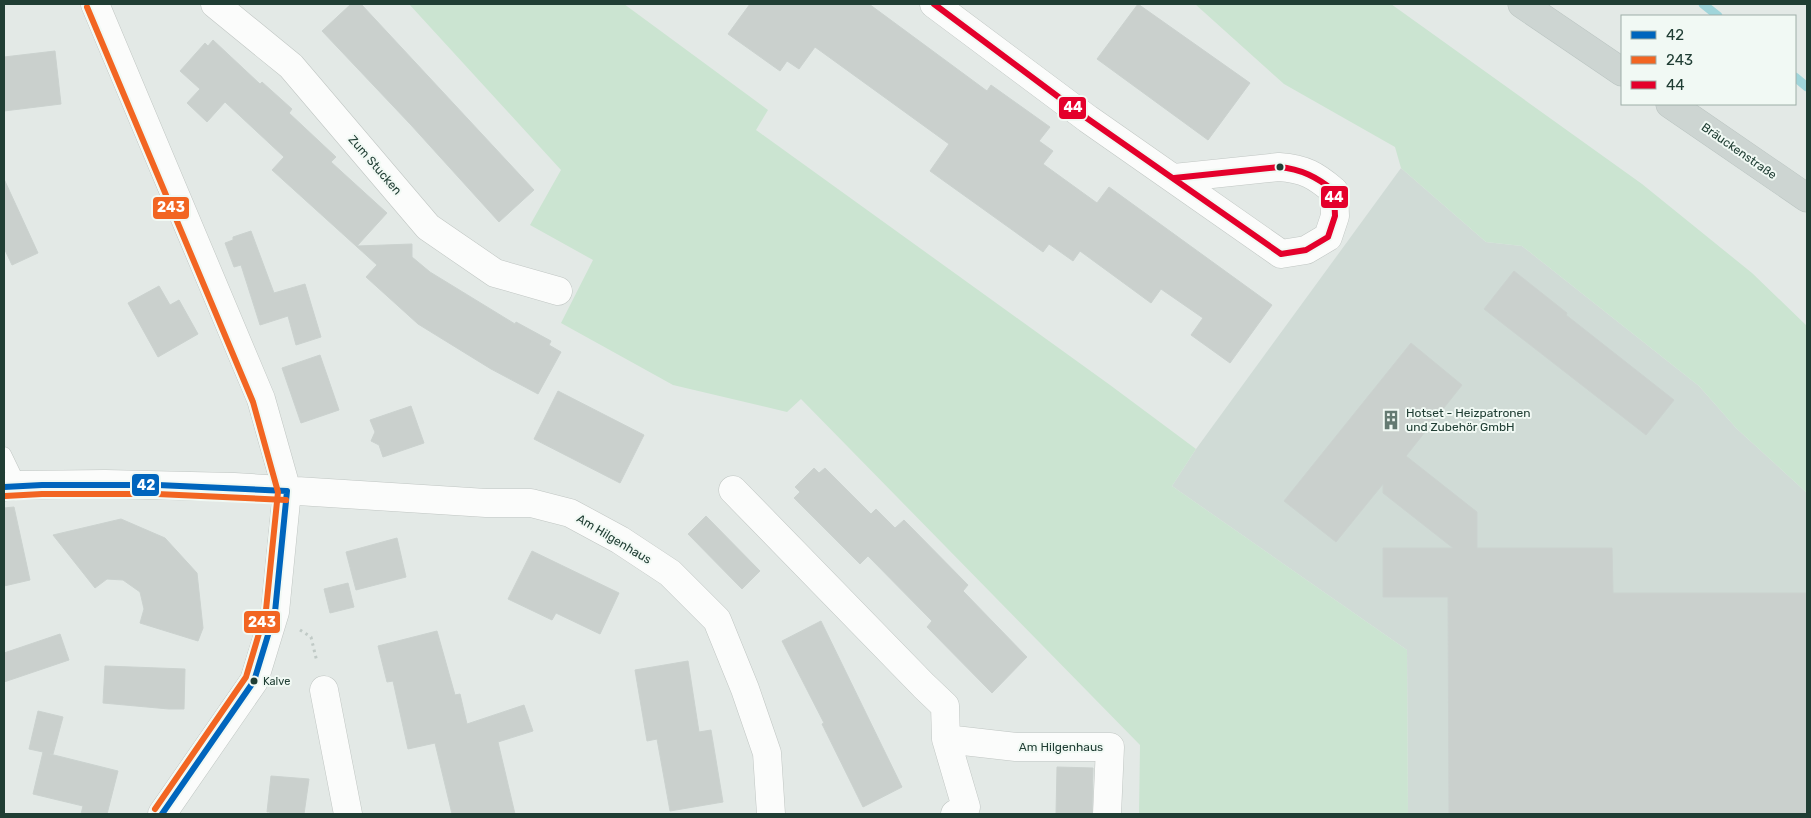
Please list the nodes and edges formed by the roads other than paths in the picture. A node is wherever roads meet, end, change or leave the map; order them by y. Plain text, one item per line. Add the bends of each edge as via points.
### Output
1 (94, 4) edge
2 (215, 4) edge
3 (934, 4) edge
4 (1522, 4) edge
5 (1621, 71) edge
6 (1671, 105) edge
7 (1174, 178) junction
8 (1807, 198) edge
9 (558, 291) dead end
10 (4, 454) edge
11 (11, 486) edge
12 (733, 490) dead end
13 (287, 491) junction
14 (324, 690) road end
15 (946, 739) junction
16 (963, 812) edge
17 (162, 814) edge
18 (348, 814) edge
19 (770, 814) edge
20 (1108, 814) edge

1 - 13 street via 261,399
2 - 9 street, Zum Stucken via 291,66 428,227 495,273
3 - 7 street
4 - 5 main road
6 - 8 main road, Bräuckenstraße
7 - 7 street via 1281,254 1306,250 1328,238 1335,216 1334,191 1316,176 1294,168
10 - 11 lane
11 - 13 street, Am Hilgenhaus via 157,485
12 - 15 street via 946,706
13 - 17 street via 275,612 254,681
13 - 19 street, Am Hilgenhaus via 531,503 570,513 620,540 670,573 717,620 767,753
14 - 18 street
15 - 16 street
15 - 20 street, Am Hilgenhaus via 1016,747 1110,747

